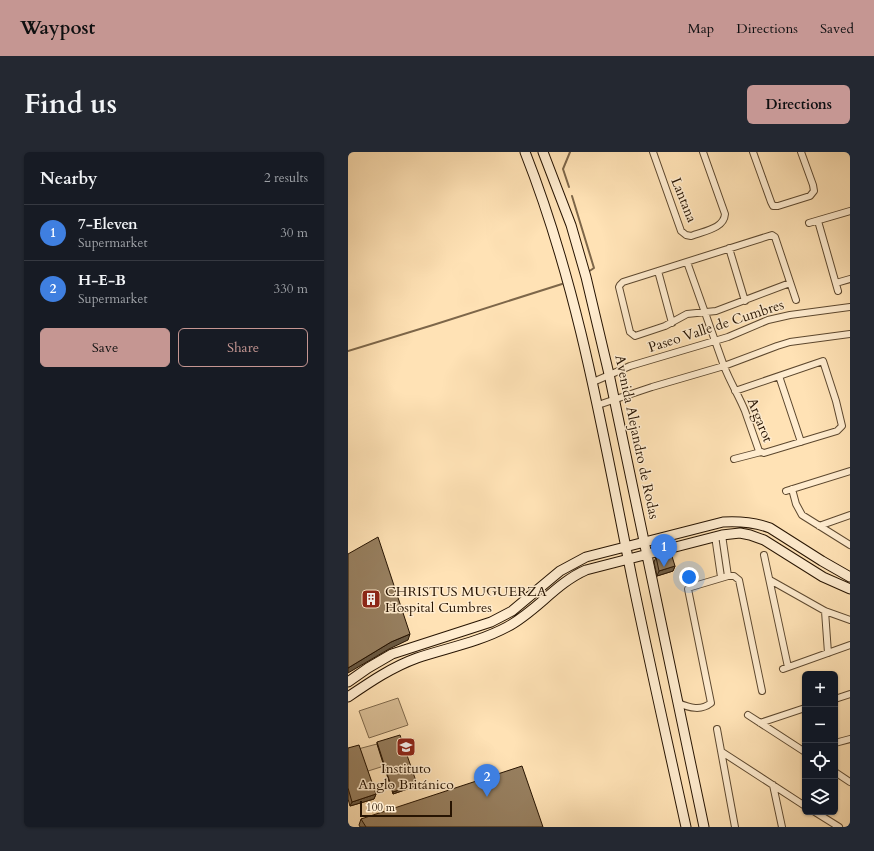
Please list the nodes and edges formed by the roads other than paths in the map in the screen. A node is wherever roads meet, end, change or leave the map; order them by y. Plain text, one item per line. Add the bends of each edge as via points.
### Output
1 (525, 152) edge
2 (543, 152) edge
3 (653, 152) edge
4 (703, 152) edge
5 (753, 152) edge
6 (801, 152) edge
7 (850, 211) edge
8 (818, 221) junction
9 (809, 224) dead end
10 (729, 248) junction
11 (687, 262) junction
12 (658, 271) junction
13 (850, 279) edge
14 (790, 283) junction
15 (836, 283) junction
16 (838, 291) dead end
17 (796, 300) dead end
18 (744, 301) junction
19 (850, 307) edge
20 (704, 313) junction
21 (672, 323) junction
22 (850, 334) edge
23 (715, 342) junction
24 (724, 366) junction
25 (609, 374) junction
26 (779, 376) junction
27 (593, 382) junction
28 (735, 391) junction
29 (615, 399) junction
30 (598, 405) junction
31 (801, 442) junction
32 (761, 452) junction
33 (734, 459) dead end
34 (850, 471) edge
35 (850, 515) edge
36 (819, 526) junction
37 (770, 528) junction
38 (718, 536) junction
39 (764, 540) junction
40 (645, 542) junction
41 (850, 545) edge
42 (626, 546) junction
43 (648, 554) junction
44 (764, 555) dead end
45 (629, 559) junction
46 (728, 576) junction
47 (721, 577) junction
48 (850, 577) edge
49 (770, 580) junction
50 (850, 589) edge
51 (825, 611) junction
52 (850, 620) edge
53 (850, 645) edge
54 (828, 653) junction
55 (348, 682) edge
56 (762, 691) dead end
57 (850, 694) edge
58 (348, 697) edge
59 (838, 698) edge
60 (678, 703) junction
61 (802, 709) edge
62 (748, 715) dead end
63 (760, 723) junction
64 (717, 729) dead end
65 (850, 738) edge
66 (686, 741) junction
67 (838, 742) edge
68 (669, 745) junction
69 (802, 750) edge
70 (722, 752) junction
71 (838, 774) edge
72 (850, 782) edge
73 (773, 785) junction
74 (802, 804) edge
75 (820, 815) edge
76 (686, 827) edge
77 (704, 827) edge
78 (735, 827) edge
79 (782, 827) edge
80 (839, 827) edge

1 - 27 street via 545,205 568,282
2 - 25 street, Avenida Alejandro de Rodas via 571,225
3 - 4 street, Lantana via 682,230 690,236 721,225 726,214
5 - 6 street via 770,202 778,206 810,196 814,191
7 - 8 street
8 - 9 street
8 - 15 street
10 - 11 street
10 - 14 street via 774,235
10 - 18 street
11 - 12 street
11 - 20 street, Argarot
12 - 21 street
12 - 21 street via 620,284 630,332 638,335
13 - 15 street
14 - 17 street
14 - 18 street
15 - 16 street
18 - 20 street
19 - 23 street, Paseo Valle de Cumbres via 777,317
20 - 21 street via 687,314
20 - 23 street, Argarot
22 - 24 street via 790,342
23 - 24 street, Argarot
23 - 25 street, Paseo Valle de Cumbres
24 - 28 street, Argarot
24 - 29 street
25 - 27 street, Paseo Valle de Cumbres
25 - 29 street, Avenida Alejandro de Rodas
26 - 28 street
26 - 31 street
26 - 31 street, Argarot via 823,361 842,426 838,430
27 - 30 street
28 - 32 street, Argarot
29 - 30 street
29 - 40 street, Avenida Alejandro de Rodas
30 - 42 street
31 - 32 street, Argarot
32 - 33 street
34 - 36 street via 789,490 800,512
35 - 36 street
36 - 41 street
37 - 39 street
37 - 40 street via 743,521 723,522
37 - 48 street
38 - 39 street via 740,533
38 - 43 street
38 - 46 street
38 - 47 street
39 - 50 street via 823,577
40 - 42 street
40 - 43 street, Avenida Alejandro de Rodas
42 - 45 street
42 - 55 street via 586,557 569,565 502,617 392,654
43 - 45 street
43 - 60 street, Avenida Alejandro de Rodas
44 - 49 street
45 - 58 street via 579,573 509,626 402,664
45 - 68 street
46 - 47 street
46 - 56 street via 734,576 739,580
47 - 60 street via 688,589 711,703 705,707 689,707
49 - 51 street
49 - 54 street via 786,668
51 - 52 street
51 - 54 street
53 - 54 street
57 - 59 street
60 - 66 street, Avenida Alejandro de Rodas
61 - 63 street
62 - 63 street
63 - 69 street
64 - 70 street
65 - 67 street
66 - 68 street
66 - 77 street, Avenida Alejandro de Rodas
68 - 76 street
70 - 73 street
70 - 78 street
71 - 72 street
73 - 74 street
73 - 79 street
75 - 80 street

